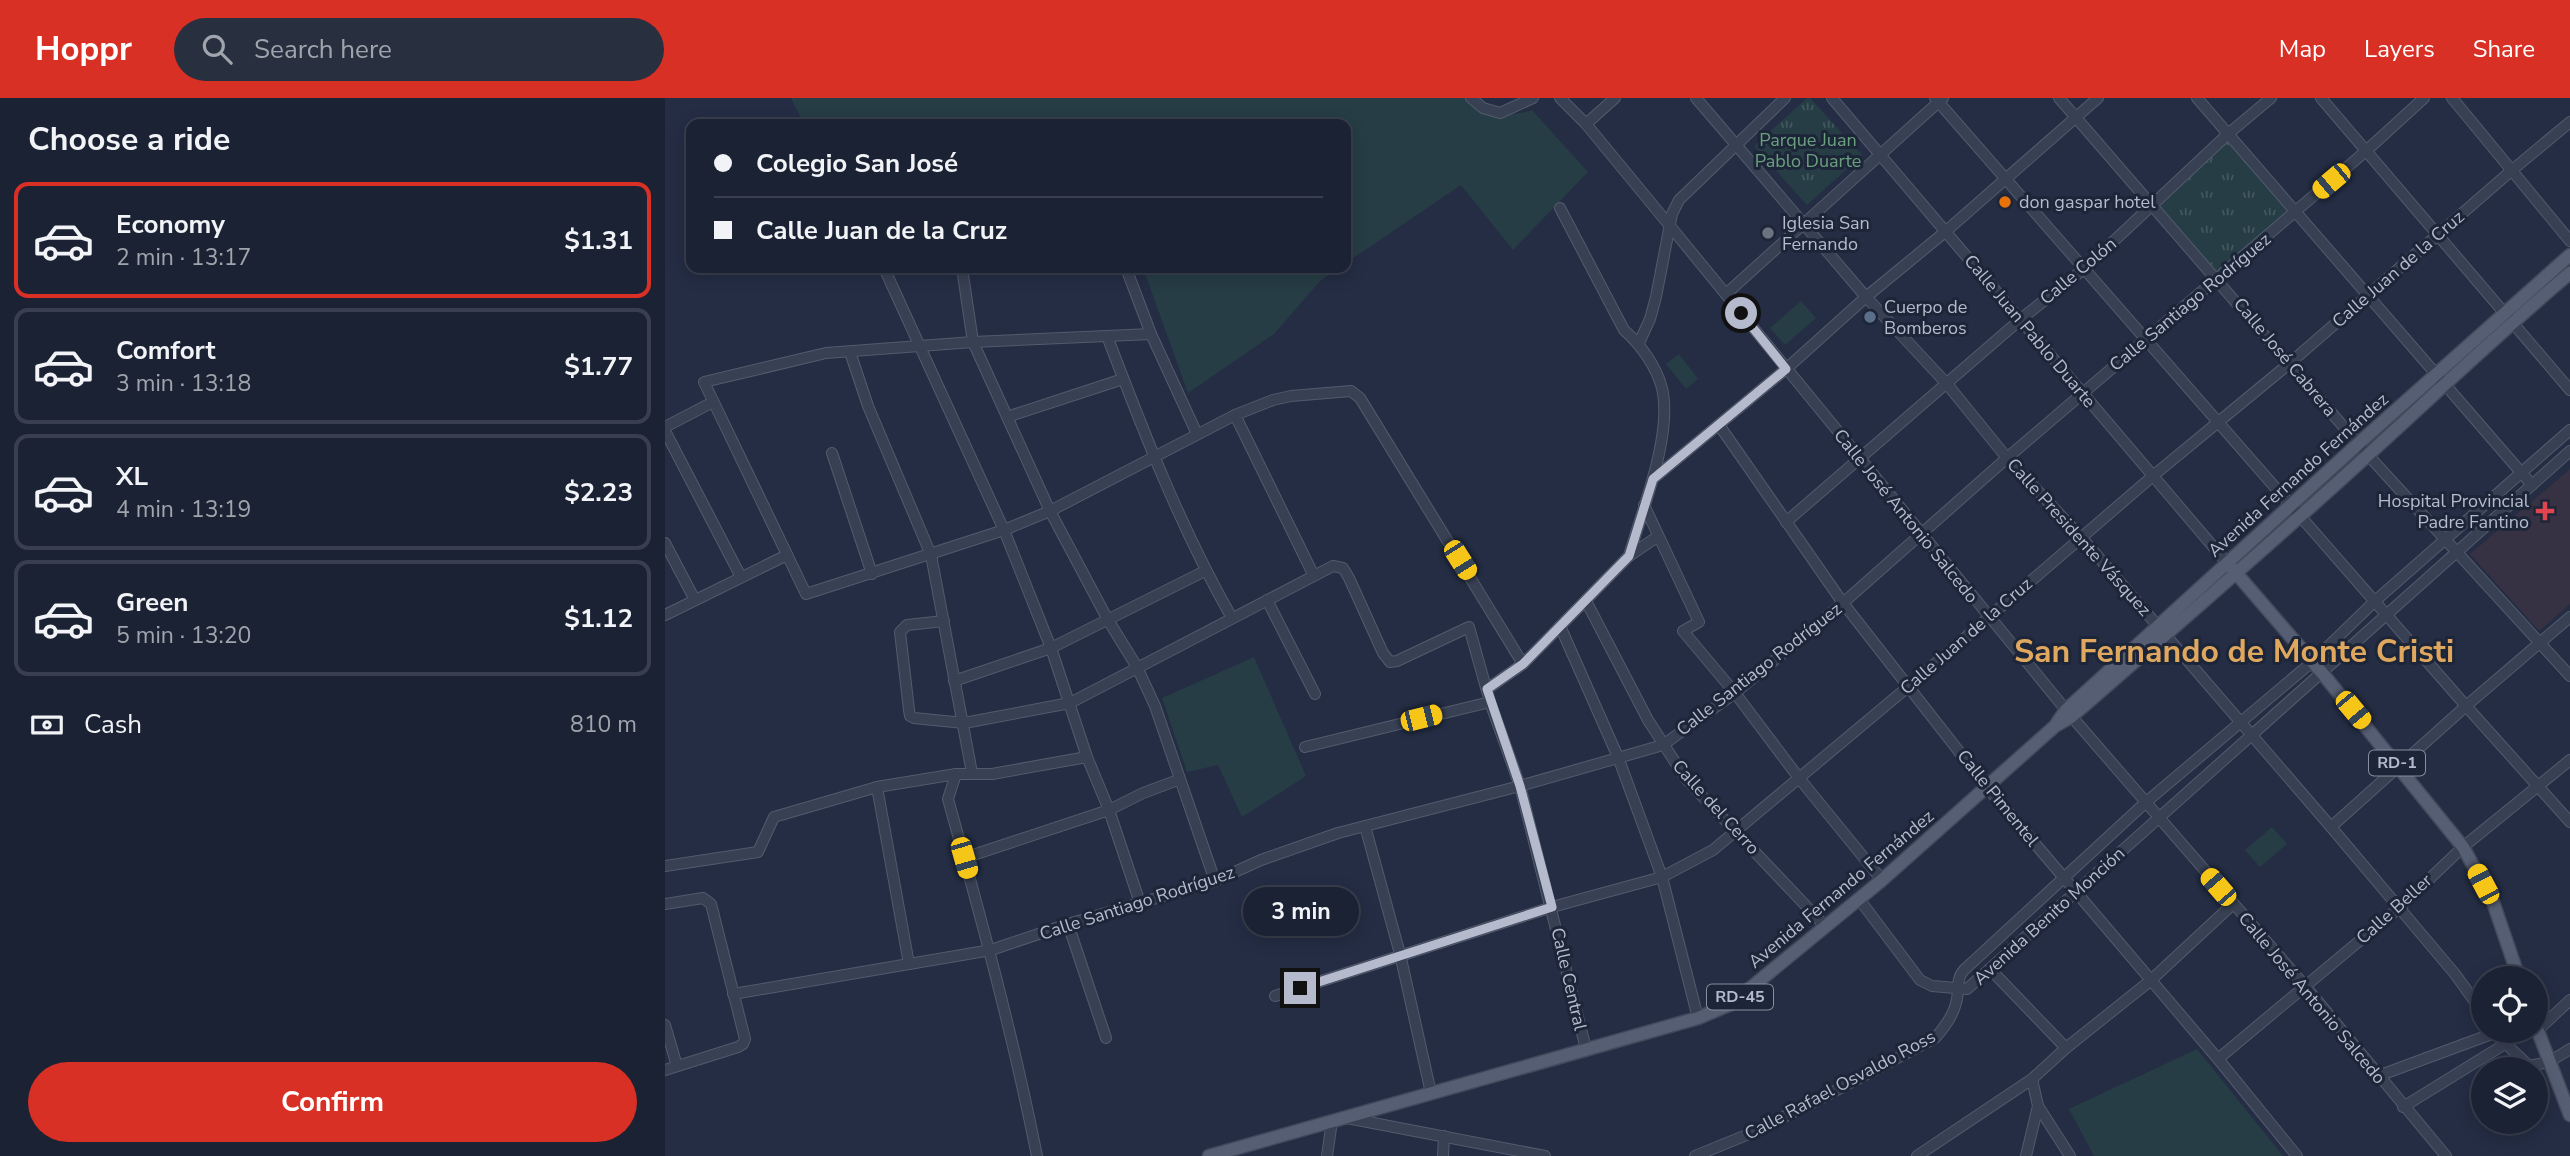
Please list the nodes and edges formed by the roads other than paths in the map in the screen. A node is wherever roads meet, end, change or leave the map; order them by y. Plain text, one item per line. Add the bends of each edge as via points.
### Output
1 (1471, 98) edge
2 (1534, 98) edge
3 (1560, 98) edge
4 (1615, 98) edge
5 (1696, 98) edge
6 (1785, 98) edge
7 (1832, 98) edge
8 (2059, 98) edge
9 (2098, 98) edge
10 (2197, 98) edge
11 (2271, 98) edge
12 (2321, 98) edge
13 (2424, 98) edge
14 (2452, 98) edge
15 (1939, 99) edge
16 (2076, 118) junction
17 (2570, 122) edge
18 (1585, 124) junction
19 (2228, 134) junction
20 (1737, 145) junction
21 (2366, 151) junction
22 (1880, 156) junction
23 (2511, 171) junction
24 (2006, 178) junction
25 (2154, 205) junction
26 (1560, 208) dead end
27 (2296, 211) junction
28 (1805, 225) junction
29 (1670, 226) junction
30 (1945, 232) junction
31 (2438, 235) junction
32 (2570, 241) edge
33 (2570, 255) edge
34 (2085, 268) junction
35 (886, 273) edge
36 (963, 273) edge
37 (1128, 273) edge
38 (2570, 273) edge
39 (2218, 279) junction
40 (1725, 294) junction
41 (2368, 294) junction
42 (1866, 297) junction
43 (2508, 317) junction
44 (2021, 319) junction
45 (1151, 334) junction
46 (1107, 336) junction
47 (2145, 339) junction
48 (973, 342) junction
49 (1639, 343) junction
50 (921, 346) junction
51 (850, 352) junction
52 (2290, 363) junction
53 (1786, 369) junction
54 (1123, 379) junction
55 (2440, 379) junction
56 (1947, 384) junction
57 (2570, 390) edge
58 (2083, 394) junction
59 (713, 402) junction
60 (1235, 415) junction
61 (1007, 417) junction
62 (2218, 423) junction
63 (1719, 425) junction
64 (665, 429) edge
65 (2570, 430) edge
66 (1197, 433) junction
67 (2358, 443) junction
68 (2570, 451) edge
69 (832, 453) dead end
70 (2368, 455) junction
71 (1154, 458) junction
72 (1859, 458) junction
73 (2007, 458) junction
74 (2522, 472) junction
75 (2154, 475) junction
76 (1653, 479) junction
77 (2532, 485) junction
78 (1644, 505) junction
79 (1050, 511) junction
80 (2296, 511) junction
81 (1786, 522) junction
82 (1638, 526) junction
83 (1004, 530) junction
84 (1655, 532) junction
85 (1921, 535) junction
86 (2081, 537) junction
87 (2445, 539) junction
88 (665, 543) edge
89 (2458, 551) junction
90 (787, 555) junction
91 (931, 555) junction
92 (1629, 556) junction
93 (2231, 568) junction
94 (1205, 571) junction
95 (872, 574) junction
96 (1313, 575) junction
97 (741, 577) junction
98 (695, 600) junction
99 (1266, 600) junction
100 (1586, 600) junction
101 (2375, 601) junction
102 (1843, 603) junction
103 (2386, 614) junction
104 (665, 615) edge
105 (1989, 616) junction
106 (2570, 617) edge
107 (1232, 618) junction
108 (1108, 620) junction
109 (944, 621) junction
110 (1560, 626) junction
111 (2161, 630) junction
112 (2540, 643) junction
113 (1051, 648) junction
114 (2312, 662) junction
115 (1523, 664) junction
116 (1137, 667) junction
117 (2323, 674) junction
118 (2570, 676) edge
119 (954, 681) junction
120 (1909, 686) junction
121 (1487, 689) junction
122 (1735, 693) junction
123 (1315, 694) dead end
124 (1490, 702) junction
125 (1070, 703) junction
126 (2466, 706) junction
127 (2069, 714) junction
128 (2240, 722) junction
129 (964, 723) junction
130 (2250, 736) junction
131 (1663, 745) junction
132 (1305, 747) dead end
133 (1087, 757) junction
134 (1618, 757) junction
135 (2570, 760) edge
136 (2399, 765) junction
137 (972, 773) junction
138 (955, 774) junction
139 (1799, 778) junction
140 (1178, 780) junction
141 (1520, 786) junction
142 (1986, 786) junction
143 (877, 787) junction
144 (2539, 787) junction
145 (2145, 803) junction
146 (1109, 810) junction
147 (2159, 819) junction
148 (2570, 822) edge
149 (1365, 826) junction
150 (2331, 827) junction
151 (1736, 831) junction
152 (2463, 847) junction
153 (964, 858) junction
154 (665, 866) edge
155 (1661, 877) junction
156 (2064, 879) junction
157 (1882, 880) junction
158 (1215, 881) junction
159 (2075, 892) junction
160 (1859, 899) junction
161 (1140, 903) junction
162 (665, 904) edge
163 (2234, 904) junction
164 (1552, 907) junction
165 (2400, 907) junction
166 (1068, 924) junction
167 (1825, 926) junction
168 (991, 950) junction
169 (1400, 954) junction
170 (909, 964) junction
171 (2515, 966) edge
172 (1990, 970) junction
173 (2150, 981) junction
174 (2305, 986) junction
175 (1959, 989) junction
176 (733, 993) junction
177 (1275, 996) dead end
178 (2471, 996) edge
179 (2570, 1000) edge
180 (1698, 1018) junction
181 (2548, 1019) edge
182 (665, 1025) edge
183 (1106, 1038) dead end
184 (2471, 1041) edge
185 (2542, 1043) edge
186 (2505, 1044) joint
187 (2066, 1048) junction
188 (1586, 1049) junction
189 (2570, 1049) edge
190 (2218, 1059) junction
191 (2549, 1062) junction
192 (677, 1066) junction
193 (665, 1070) edge
194 (2378, 1076) junction
195 (2032, 1079) junction
196 (1431, 1093) junction
197 (2038, 1106) junction
198 (2403, 1107) junction
199 (2569, 1112) edge
200 (1337, 1119) junction
201 (1444, 1136) junction
202 (1241, 1152) edge
203 (1037, 1156) edge
204 (1209, 1156) edge
205 (1327, 1156) edge
206 (1443, 1156) edge
207 (1545, 1156) edge
208 (1695, 1156) edge
209 (1917, 1156) edge
210 (2026, 1156) edge
211 (2070, 1156) edge
212 (2297, 1156) edge
213 (2445, 1156) edge

1 - 2 street via 1500,113
3 - 18 street, Calle José Antonio Salcedo
4 - 18 street
5 - 20 street, Calle Presidente Vásquez
6 - 20 street
7 - 22 street, Calle Juan Pablo Duarte / RD-1
8 - 16 street, Calle José Cabrera
9 - 16 street
10 - 19 street
11 - 19 street, Calle Colón
12 - 21 street
13 - 21 street, Calle Santiago Rodríguez
14 - 23 street
15 - 22 street
15 - 24 street
16 - 24 street
16 - 25 street, Calle José Cabrera
17 - 23 street, Calle Juan de la Cruz
18 - 29 street, Calle José Antonio Salcedo
19 - 25 street, Calle Colón
19 - 27 street
20 - 28 street, Calle Presidente Vásquez
20 - 29 street via 1679,200
21 - 27 street, Calle Santiago Rodríguez
21 - 31 street
22 - 28 street
22 - 30 street, Calle Juan Pablo Duarte / RD-1
23 - 31 street, Calle Juan de la Cruz
23 - 32 street
24 - 30 street
24 - 34 street
25 - 34 street, Calle Colón
25 - 39 street, Calle José Cabrera
26 - 49 street via 1624,330
27 - 39 street, Calle Santiago Rodríguez
27 - 41 street
28 - 40 street
28 - 42 street, Calle Presidente Vásquez
29 - 40 street, Calle José Antonio Salcedo
29 - 49 street via 1650,319
30 - 42 street
30 - 44 street, Calle Juan Pablo Duarte / RD-1
31 - 41 street, Calle Juan de la Cruz
31 - 43 street
33 - 43 main road, Avenida Fernando Fernández / RD-45
34 - 44 street, Calle Colón
34 - 47 street
35 - 50 street
36 - 48 street
37 - 45 street
38 - 43 main road, Avenida Fernando Fernández / RD-45
39 - 47 street, Calle Santiago Rodríguez
39 - 52 street, Calle José Cabrera
40 - 53 street, Calle José Antonio Salcedo
41 - 52 street, Calle Juan de la Cruz
41 - 55 street
42 - 53 street
42 - 56 street, Calle Presidente Vásquez
43 - 55 main road, Avenida Fernando Fernández / RD-45
43 - 57 street
44 - 56 street, Calle Colón
44 - 58 street, Calle Juan Pablo Duarte / RD-1
45 - 46 street
45 - 66 street
46 - 48 street
46 - 54 street
47 - 58 street, Calle Santiago Rodríguez
47 - 62 street
48 - 50 street
48 - 61 street
49 - 76 street via 1662,387 1662,428
50 - 51 street
50 - 83 street
51 - 59 street via 826,353 703,382
51 - 91 street
52 - 62 street, Calle Juan de la Cruz
52 - 67 street, Calle José Cabrera
53 - 63 street
53 - 72 street, Calle José Antonio Salcedo
54 - 61 street
54 - 71 street
55 - 67 main road, Avenida Fernando Fernández / RD-45
55 - 70 main road, Avenida Fernando Fernández / RD-45
55 - 74 street
56 - 72 street, Calle Colón
56 - 73 street, Calle Presidente Vásquez
58 - 73 street, Calle Santiago Rodríguez
58 - 75 street, Calle Juan Pablo Duarte / RD-1
59 - 64 street
59 - 90 street
60 - 66 street
60 - 96 street
60 - 115 street via 1291,396 1351,391 1360,398
61 - 79 street
62 - 75 street, Calle Juan de la Cruz
62 - 80 street
63 - 76 street
63 - 81 street, Calle Pimentel
64 - 97 street
65 - 74 street, Avenida Benito Monción
66 - 71 street
67 - 70 street, Calle José Cabrera
67 - 80 main road, Avenida Fernando Fernández / RD-45
68 - 77 street, Avenida Benito Monción
69 - 95 street
70 - 80 main road, Avenida Fernando Fernández / RD-45
70 - 87 street, Calle José Cabrera
71 - 79 street
71 - 94 street
72 - 81 street, Calle Colón
72 - 85 street, Calle José Antonio Salcedo
73 - 85 street, Calle Santiago Rodríguez
73 - 86 street, Calle Presidente Vásquez
74 - 77 street
74 - 87 street, Avenida Benito Monción
75 - 86 street, Calle Juan de la Cruz
75 - 93 street, Calle Juan Pablo Duarte / RD-1
76 - 78 street
77 - 89 street, Avenida Benito Monción
78 - 82 street
78 - 84 street
79 - 83 street
79 - 108 street
80 - 93 main road, Avenida Fernando Fernández / RD-45
80 - 101 street
81 - 102 street, Calle Pimentel
82 - 84 street
82 - 92 street
83 - 91 street
83 - 113 street
84 - 92 street
84 - 122 street via 1699,622 1683,631
85 - 102 street, Calle Santiago Rodríguez
85 - 105 street, Calle José Antonio Salcedo
86 - 105 street, Calle Juan de la Cruz
86 - 111 street, Calle Presidente Vásquez
87 - 89 street, Calle José Cabrera
87 - 101 street, Avenida Benito Monción
88 - 98 street
89 - 103 street, Avenida Benito Monción
89 - 112 street, Calle José Cabrera
90 - 95 street via 806,594
90 - 97 street
91 - 95 street
91 - 109 street
92 - 100 street
93 - 111 main road, Avenida Fernando Fernández / RD-45
93 - 114 main road, RD-1
94 - 107 street
94 - 108 street
96 - 99 street
96 - 121 street, Calle Central via 1333,566 1343,568 1390,662 1469,627
97 - 98 street
98 - 104 street
99 - 107 street
99 - 123 street
100 - 110 street
100 - 131 street, Calle del Cerro
101 - 103 street
101 - 114 street, Avenida Benito Monción
102 - 120 street, Calle Pimentel
102 - 122 street, Calle Santiago Rodríguez
103 - 117 street, Avenida Benito Monción
103 - 126 street
105 - 120 street, Calle Juan de la Cruz
105 - 127 street, Calle José Antonio Salcedo
106 - 112 street
107 - 116 street
108 - 113 street
108 - 116 street
109 - 119 street
109 - 129 street via 907,625 900,632 910,716
110 - 115 street
110 - 134 street
111 - 127 main road, Avenida Fernando Fernández / RD-45
111 - 128 street, Calle Presidente Vásquez
112 - 118 street, Calle José Cabrera
112 - 126 street
113 - 119 street
113 - 125 street
114 - 117 main road, RD-1
114 - 128 street, Avenida Benito Monción
115 - 121 street
116 - 125 street
116 - 140 street via 1155,706
117 - 130 street, Avenida Benito Monción
117 - 136 main road, RD-1
119 - 129 street
120 - 139 street, Calle Juan de la Cruz
120 - 142 street, Calle Pimentel
121 - 124 street, Calle Central
122 - 131 street, Calle Santiago Rodríguez
122 - 139 street
124 - 132 street
124 - 141 street, Calle Central
125 - 129 street
125 - 133 street
126 - 136 street
126 - 144 street
127 - 142 main road, Avenida Fernando Fernández / RD-45
127 - 145 street, Calle José Antonio Salcedo
128 - 130 street, Calle Presidente Vásquez
128 - 145 street, Avenida Benito Monción
129 - 137 street
130 - 147 street, Avenida Benito Monción
130 - 150 street, Calle Presidente Vásquez
131 - 134 street, Calle Santiago Rodríguez
131 - 151 street, Calle del Cerro via 1686,779
133 - 137 street via 992,774
133 - 146 street
134 - 141 street, Calle Santiago Rodríguez
134 - 155 street
135 - 144 street, Calle Beller
136 - 150 street
136 - 152 main road, RD-1
137 - 138 street
138 - 143 street
138 - 153 street via 948,799
139 - 151 street, Calle Juan de la Cruz
139 - 157 street
140 - 146 street
140 - 158 street
141 - 149 street, Calle Santiago Rodríguez
141 - 164 street, Calle Central
142 - 156 street, Calle Pimentel
142 - 157 main road, Avenida Fernando Fernández / RD-45
143 - 154 street via 774,817 758,852
143 - 170 street
144 - 148 street
144 - 152 street, Calle Beller
145 - 147 street, Calle José Antonio Salcedo
145 - 156 street, Avenida Benito Monción
146 - 153 street
146 - 161 street
147 - 159 street, Avenida Benito Monción
147 - 163 street, Calle José Antonio Salcedo
149 - 158 street, Calle Santiago Rodríguez via 1299,845
149 - 169 street
150 - 165 street, Calle Presidente Vásquez
151 - 155 street, Calle Juan de la Cruz via 1691,863
151 - 167 street, Calle del Cerro
152 - 165 street, Calle Beller
152 - 171 main road, RD-1 via 2493,902
153 - 168 street
155 - 164 street, Calle Juan de la Cruz
155 - 180 street
156 - 159 street, Calle Pimentel
156 - 175 street, Avenida Benito Monción via 1963,970
157 - 160 main road, Avenida Fernando Fernández / RD-45
158 - 161 street, Calle Santiago Rodríguez
159 - 172 street, Avenida Benito Monción
159 - 173 street, Calle Pimentel
160 - 167 main road, Avenida Fernando Fernández / RD-45
160 - 175 street via 1920,980
161 - 166 street, Calle Santiago Rodríguez
162 - 176 street via 703,898 711,904
163 - 173 street
163 - 174 street, Calle José Antonio Salcedo
164 - 169 street, Calle Juan de la Cruz
164 - 188 street, Calle Central
165 - 174 street, Calle Beller
165 - 178 street, Calle Presidente Vásquez
166 - 168 street, Calle Santiago Rodríguez
166 - 183 street
167 - 180 main road, Avenida Fernando Fernández / RD-45 via 1731,1004
168 - 170 street, Calle Santiago Rodríguez
168 - 203 street
169 - 177 street, Calle Juan de la Cruz
169 - 196 street
170 - 176 street, Calle Santiago Rodríguez
172 - 175 street, Avenida Benito Monción via 1967,989
172 - 187 street
173 - 187 street
173 - 190 street, Calle Pimentel
174 - 190 street, Calle Beller
174 - 194 street, Calle José Antonio Salcedo
175 - 208 street, Calle Rafael Osvaldo Ross via 1956,1005 1935,1038 1749,1134
176 - 192 street via 743,1044
179 - 181 street
180 - 188 main road, Avenida Fernando Fernández / RD-45
182 - 192 street
184 - 194 street
185 - 191 main road
186 - 191 street via 2529,1066
186 - 198 street
187 - 195 street
188 - 196 main road, Avenida Fernando Fernández / RD-45
189 - 191 street
190 - 212 street, Calle Pimentel
191 - 199 main road
192 - 193 street
194 - 198 street, Calle José Antonio Salcedo
195 - 197 street
195 - 209 street
196 - 200 main road, Avenida Fernando Fernández / RD-45
197 - 210 street
197 - 211 street
198 - 213 street, Calle José Antonio Salcedo
200 - 201 street
200 - 202 main road, RD-45
200 - 205 street
201 - 206 street
201 - 207 street
202 - 204 main road, RD-45

